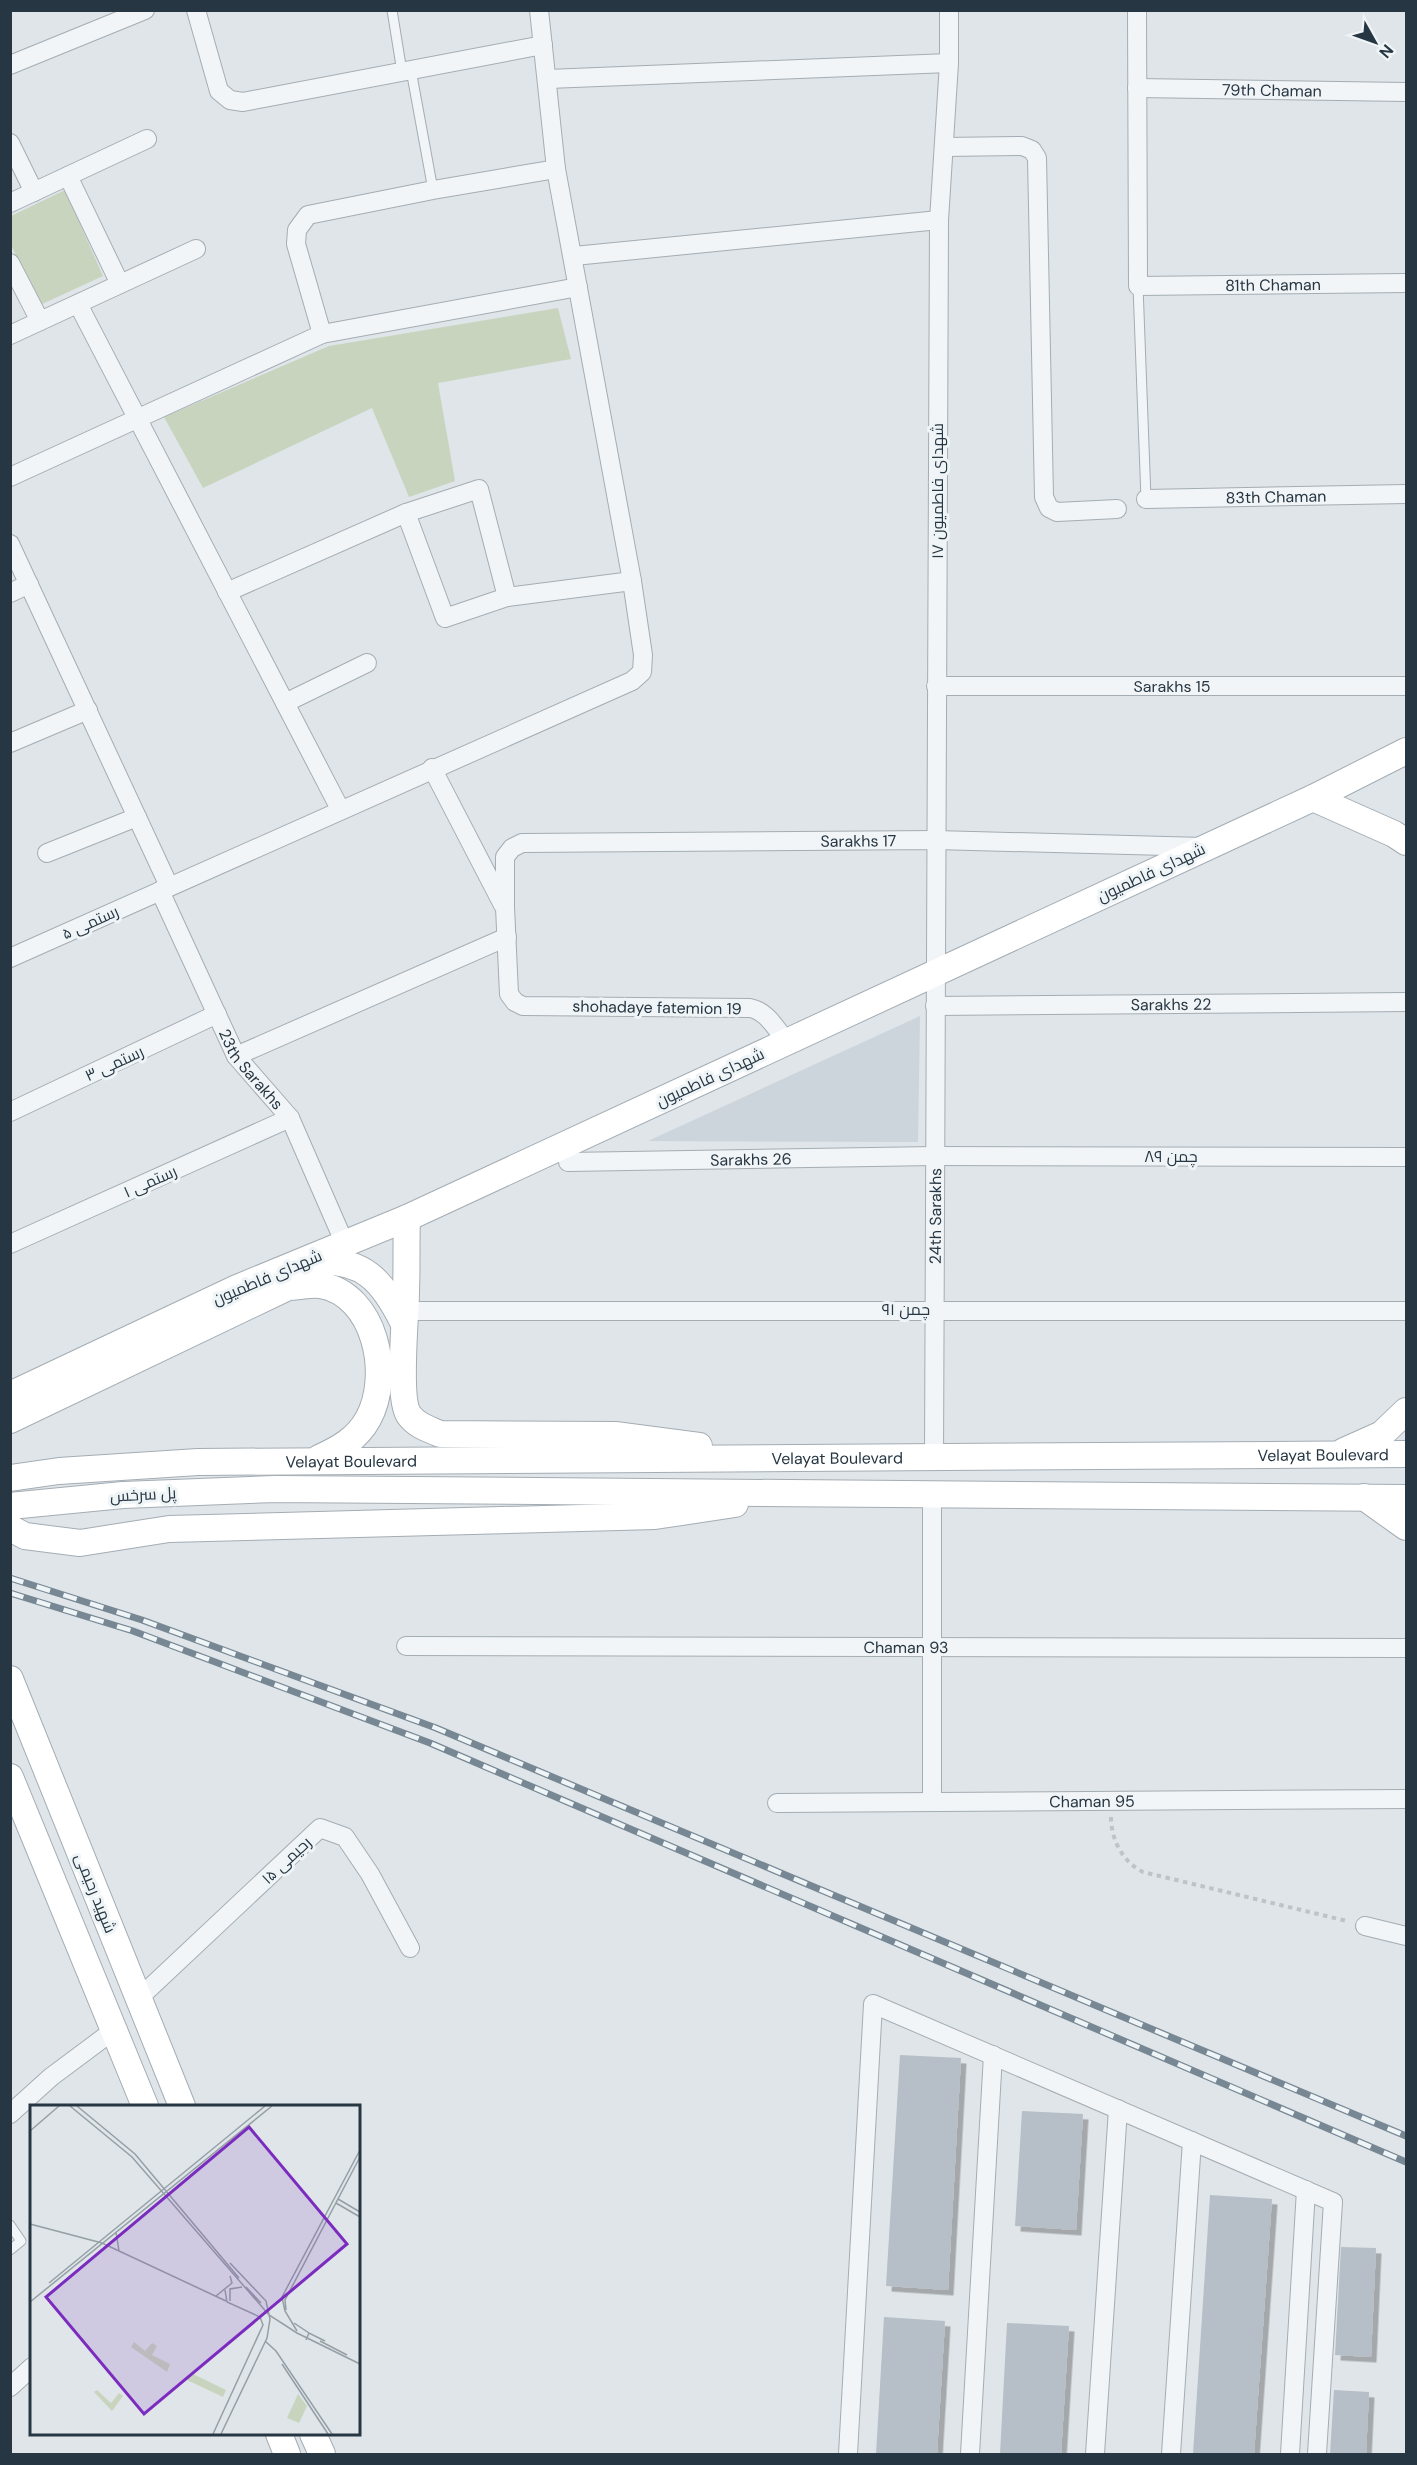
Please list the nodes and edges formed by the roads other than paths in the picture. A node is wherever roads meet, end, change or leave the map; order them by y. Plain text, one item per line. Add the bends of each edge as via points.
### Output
1 (145, 10) edge
2 (196, 10) edge
3 (392, 10) edge
4 (538, 10) edge
5 (949, 10) edge
6 (1137, 10) edge
7 (543, 45) junction
8 (949, 63) junction
9 (10, 65) edge
10 (406, 71) junction
11 (548, 79) junction
12 (1137, 88) junction
13 (1407, 92) edge
14 (147, 138) dead end
15 (10, 143) edge
16 (944, 147) junction
17 (556, 169) junction
18 (68, 176) junction
19 (433, 190) junction
20 (34, 192) junction
21 (10, 203) edge
22 (939, 220) junction
23 (196, 249) dead end
24 (574, 256) junction
25 (10, 263) edge
26 (1407, 283) edge
27 (120, 284) junction
28 (1138, 286) junction
29 (578, 287) junction
30 (78, 304) junction
31 (39, 321) junction
32 (10, 334) edge
33 (322, 334) junction
34 (138, 419) junction
35 (10, 477) edge
36 (1407, 494) edge
37 (1146, 499) joint
38 (1117, 509) dead end
39 (406, 513) junction
40 (10, 544) edge
41 (632, 581) junction
42 (29, 584) junction
43 (227, 592) junction
44 (10, 593) edge
45 (507, 597) junction
46 (368, 663) dead end
47 (936, 686) junction
48 (1407, 686) edge
49 (285, 703) junction
50 (88, 710) junction
51 (10, 743) edge
52 (1407, 751) edge
53 (432, 768) junction
54 (1313, 798) junction
55 (340, 809) junction
56 (137, 817) junction
57 (936, 840) junction
58 (1407, 842) edge
59 (1206, 847) junction
60 (47, 854) dead end
61 (164, 888) junction
62 (504, 907) junction
63 (507, 937) junction
64 (10, 958) edge
65 (935, 973) junction
66 (1407, 1002) edge
67 (936, 1006) junction
68 (217, 1014) junction
69 (786, 1041) junction
70 (236, 1056) junction
71 (10, 1112) edge
72 (290, 1118) junction
73 (935, 1156) junction
74 (1407, 1157) edge
75 (568, 1162) dead end
76 (407, 1218) junction
77 (10, 1244) edge
78 (345, 1244) junction
79 (299, 1263) junction
80 (935, 1309) junction
81 (1407, 1311) edge
82 (404, 1316) junction
83 (10, 1395) edge
84 (1407, 1411) edge
85 (10, 1420) edge
86 (1407, 1454) edge
87 (1334, 1456) junction
88 (801, 1458) junction
89 (934, 1459) junction
90 (269, 1460) joint
91 (313, 1461) junction
92 (10, 1478) edge
93 (275, 1489) joint
94 (807, 1492) junction
95 (932, 1494) junction
96 (1364, 1497) junction
97 (1407, 1498) edge
98 (10, 1506) edge
99 (1407, 1527) edge
100 (10, 1528) edge
101 (406, 1646) dead end
102 (932, 1647) junction
103 (1407, 1648) edge
104 (10, 1679) edge
105 (10, 1777) edge
106 (1407, 1799) edge
107 (932, 1802) junction
108 (777, 1803) dead end
109 (91, 1880) junction
110 (57, 1892) junction
111 (1365, 1926) road end
112 (1407, 1936) edge
113 (410, 1948) dead end
114 (138, 1999) junction
115 (114, 2030) junction
116 (993, 2055) junction
117 (146, 2105) edge
118 (182, 2105) edge
119 (1118, 2109) junction
120 (10, 2114) edge
121 (1192, 2141) junction
122 (1306, 2190) junction
123 (10, 2225) edge
124 (10, 2250) edge
125 (30, 2369) edge
126 (10, 2387) edge
127 (280, 2435) edge
128 (315, 2435) edge
129 (287, 2454) edge
130 (322, 2454) edge
131 (848, 2454) edge
132 (970, 2454) edge
133 (1095, 2454) edge
134 (1171, 2454) edge
135 (1290, 2454) edge
136 (1317, 2454) edge

1 - 9 street
2 - 10 street via 219,91 230,100 243,102
3 - 10 lane
4 - 7 street
5 - 8 street, شهدای فاطمیون ۱۷
6 - 12 street
7 - 10 street
7 - 11 street
8 - 11 street
8 - 16 street, شهدای فاطمیون ۱۷
10 - 19 lane
11 - 17 street
12 - 13 street, 79th Chaman
12 - 28 street
14 - 18 street
15 - 20 street
16 - 22 street, شهدای فاطمیون ۱۷
16 - 38 street via 1022,146 1038,158 1044,497 1049,508 1057,512
17 - 19 street
17 - 24 street
18 - 20 street
18 - 27 street
19 - 33 street via 308,215 297,230 296,244
20 - 21 street
22 - 24 street
22 - 47 street, شهدای فاطمیون ۱۷
23 - 27 street
24 - 29 street
25 - 31 street
26 - 28 street, 81th Chaman
27 - 30 street
28 - 37 lane
29 - 33 street
29 - 41 street
30 - 31 street
30 - 34 street
31 - 32 street
33 - 34 street
34 - 35 street
34 - 43 street
36 - 37 street, 83th Chaman
39 - 43 street
39 - 45 street via 445,618
39 - 45 street via 479,489
40 - 42 street, 23th Sarakhs
41 - 45 street
41 - 53 street, رستمی ۵ via 642,672 632,681
42 - 44 street
42 - 50 street, 23th Sarakhs
43 - 49 street
46 - 49 street
47 - 48 street, Sarakhs 15
47 - 57 street, شهدای فاطمیون ۱۷
49 - 55 street
50 - 51 street
50 - 56 street, 23th Sarakhs
52 - 54 main road, شهدای فاطمیون
53 - 55 street, رستمی ۵
53 - 62 street
54 - 58 main road
54 - 59 main road, شهدای فاطمیون
55 - 61 street, رستمی ۵
56 - 60 street
56 - 61 street, 23th Sarakhs
57 - 59 street, Sarakhs 17
57 - 62 street, Sarakhs 17 via 522,843 505,857
57 - 65 street, شهدای فاطمیون ۱۷
59 - 65 main road, شهدای فاطمیون
61 - 64 street, رستمی ۵
61 - 68 street, 23th Sarakhs
62 - 63 street
63 - 69 street, shohadaye fatemion 19 via 509,994 523,1006 750,1008 759,1010
63 - 70 street
65 - 67 street, 24th Sarakhs
65 - 69 main road, شهدای فاطمیون
66 - 67 street, Sarakhs 22
67 - 73 street, 24th Sarakhs
68 - 70 street, 23th Sarakhs
68 - 71 street, رستمی ۳
69 - 76 main road, شهدای فاطمیون
70 - 72 street, 23th Sarakhs
72 - 77 street, رستمی ۱
72 - 78 street, 23th Sarakhs
73 - 74 street, چمن ۸۹
73 - 75 street, Sarakhs 26
73 - 80 street, 24th Sarakhs
76 - 78 main road, شهدای فاطمیون
76 - 82 main road
78 - 79 main road, شهدای فاطمیون
79 - 82 main road via 337,1260 355,1265 389,1294
79 - 83 main road, شهدای فاطمیون via 237,1288
80 - 81 street, چمن ۹۱
80 - 82 street, چمن ۹۱
80 - 89 street, 24th Sarakhs
82 - 88 main road via 408,1413 419,1425 440,1434 615,1435
84 - 87 main road via 1382,1434
85 - 91 main road via 288,1287 320,1285 345,1295 360,1308 373,1334 378,1394 368,1419 356,1435 341,1449
86 - 87 main road, Velayat Boulevard
87 - 89 main road, Velayat Boulevard
88 - 89 main road, Velayat Boulevard
88 - 91 main road, Velayat Boulevard
90 - 91 main road, Velayat Boulevard
90 - 92 main road, پل سرخس via 114,1466
93 - 94 main road, Velayat Boulevard
93 - 98 main road, پل سرخس via 123,1495
94 - 95 main road, Velayat Boulevard
94 - 100 main road via 655,1516 181,1528 80,1543 25,1536
95 - 96 main road, Velayat Boulevard
95 - 102 street
96 - 97 main road, Velayat Boulevard
96 - 99 main road
101 - 102 street, Chaman 93
102 - 103 street, Chaman 93
102 - 107 street
104 - 109 main road, شهید رحیمی
105 - 110 main road
106 - 107 street, Chaman 95
107 - 108 street, Chaman 95
109 - 110 main road
109 - 114 main road, شهید رحیمی
110 - 115 main road
111 - 112 street
113 - 114 street, رحیمی ۱۵ via 345,1837 320,1828
114 - 118 main road, شهید رحیمی
115 - 117 main road
115 - 120 street via 51,2077
116 - 119 street
116 - 131 street via 873,2004
116 - 132 street
119 - 121 street
119 - 133 street
121 - 122 street
121 - 134 street
122 - 135 street
122 - 136 street via 1333,2202
123 - 124 lane via 21,2241
125 - 126 street
127 - 129 main road
128 - 130 main road

